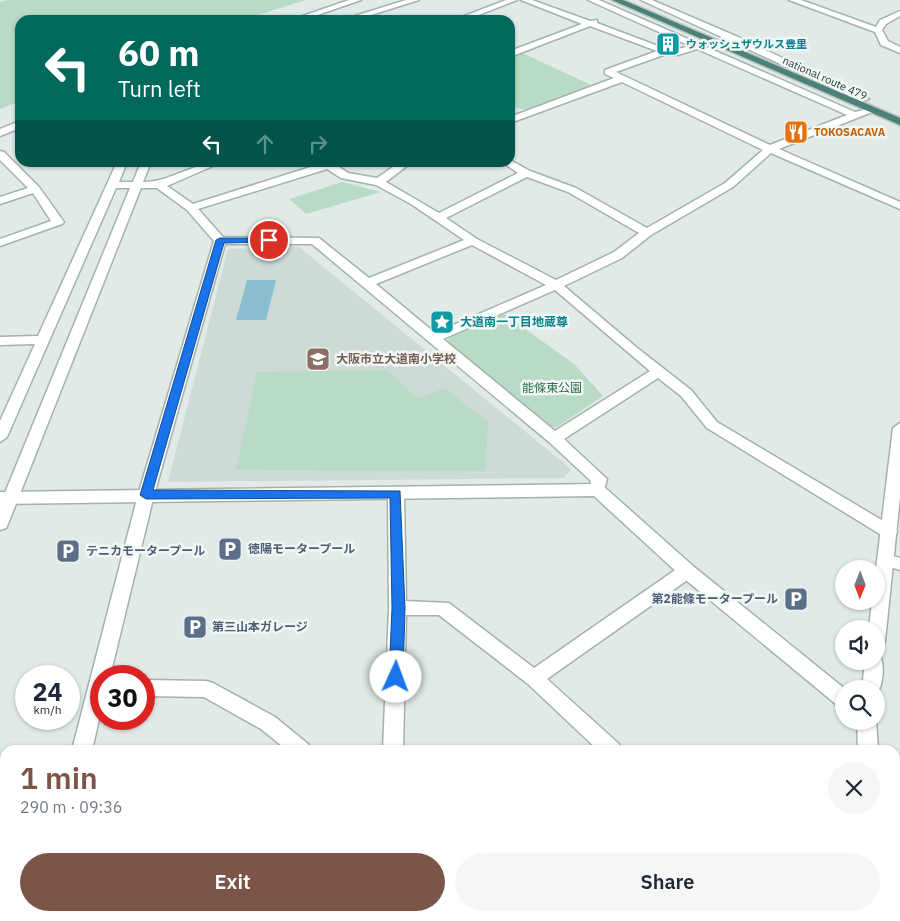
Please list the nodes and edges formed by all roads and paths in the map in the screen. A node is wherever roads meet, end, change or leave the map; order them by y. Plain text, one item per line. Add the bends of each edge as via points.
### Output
1 (357, 0) edge
2 (415, 0) edge
3 (513, 0) edge
4 (524, 0) edge
5 (592, 0) edge
6 (616, 0) edge
7 (632, 0) edge
8 (645, 0) edge
9 (793, 0) edge
10 (618, 12) junction
11 (900, 13) edge
12 (310, 15) edge
13 (363, 15) edge
14 (472, 15) edge
15 (591, 24) junction
16 (878, 30) junction
17 (700, 46) junction
18 (900, 50) edge
19 (665, 51) junction
20 (515, 52) edge
21 (621, 79) junction
22 (864, 99) junction
23 (869, 110) junction
24 (515, 113) edge
25 (900, 114) edge
26 (854, 115) junction
27 (521, 116) junction
28 (515, 118) edge
29 (900, 122) edge
30 (15, 126) edge
31 (0, 133) edge
32 (770, 149) junction
33 (0, 154) edge
34 (120, 167) edge
35 (144, 167) edge
36 (204, 167) edge
37 (318, 167) edge
38 (332, 167) edge
39 (400, 167) edge
40 (515, 167) edge
41 (526, 173) junction
42 (379, 182) junction
43 (112, 185) junction
44 (136, 185) junction
45 (159, 185) junction
46 (35, 189) junction
47 (0, 201) edge
48 (900, 206) edge
49 (191, 208) junction
50 (437, 218) junction
51 (647, 233) junction
52 (220, 240) junction
53 (473, 241) junction
54 (0, 243) edge
55 (368, 283) junction
56 (556, 285) junction
57 (434, 338) junction
58 (42, 340) junction
59 (0, 341) edge
60 (660, 371) junction
61 (900, 428) edge
62 (0, 437) edge
63 (554, 438) junction
64 (598, 490) junction
65 (396, 494) junction
66 (146, 495) junction
67 (5, 498) edge
68 (0, 524) edge
69 (889, 532) junction
70 (893, 562) edge
71 (688, 571) junction
72 (398, 608) junction
73 (881, 620) edge
74 (105, 665) edge
75 (534, 678) junction
76 (155, 688) edge
77 (835, 692) edge
78 (90, 722) edge
79 (867, 730) edge
80 (83, 745) edge
81 (295, 745) edge
82 (393, 745) edge
83 (607, 745) edge
84 (868, 745) edge

1 - 12 street
2 - 13 street
3 - 14 street
4 - 15 street
5 - 10 street
6 - 23 highway, national route 479
7 - 22 highway, national route 479
8 - 22 street
9 - 16 street
10 - 15 street
10 - 17 street
11 - 16 street via 883,22
15 - 19 street
15 - 20 street
16 - 18 street via 884,43
17 - 19 street via 678,52
17 - 26 street
19 - 21 street via 608,72
21 - 27 street
21 - 32 street
22 - 25 highway, national route 479
23 - 26 street
23 - 29 highway, national route 479
24 - 27 street
26 - 32 street
27 - 28 street
30 - 31 street
32 - 48 street
32 - 51 street via 728,185
33 - 46 street
34 - 43 street
35 - 44 street
36 - 45 street
37 - 49 street
38 - 42 street via 345,176
39 - 42 street
40 - 41 street
41 - 50 street
41 - 51 street via 572,190
42 - 50 street
43 - 44 street
43 - 58 street
44 - 45 street
44 - 67 street
45 - 49 street
46 - 47 street
46 - 54 street via 58,222
49 - 52 street
50 - 53 street
51 - 56 street via 618,255
52 - 55 street via 315,240
52 - 66 street
53 - 55 street
53 - 56 street
55 - 57 street
56 - 57 street
56 - 60 street
57 - 63 street
58 - 59 street
58 - 62 street
60 - 63 street
60 - 69 street via 686,393 712,425
61 - 69 street
63 - 64 street via 600,479
64 - 65 street
64 - 71 street
65 - 66 street
65 - 72 street
66 - 67 street
66 - 74 street
67 - 68 street
69 - 70 street
70 - 73 street
71 - 75 street
71 - 77 street
72 - 75 street via 443,608
72 - 82 street
75 - 83 street
76 - 81 street via 206,689 268,723
78 - 80 street
79 - 84 street

